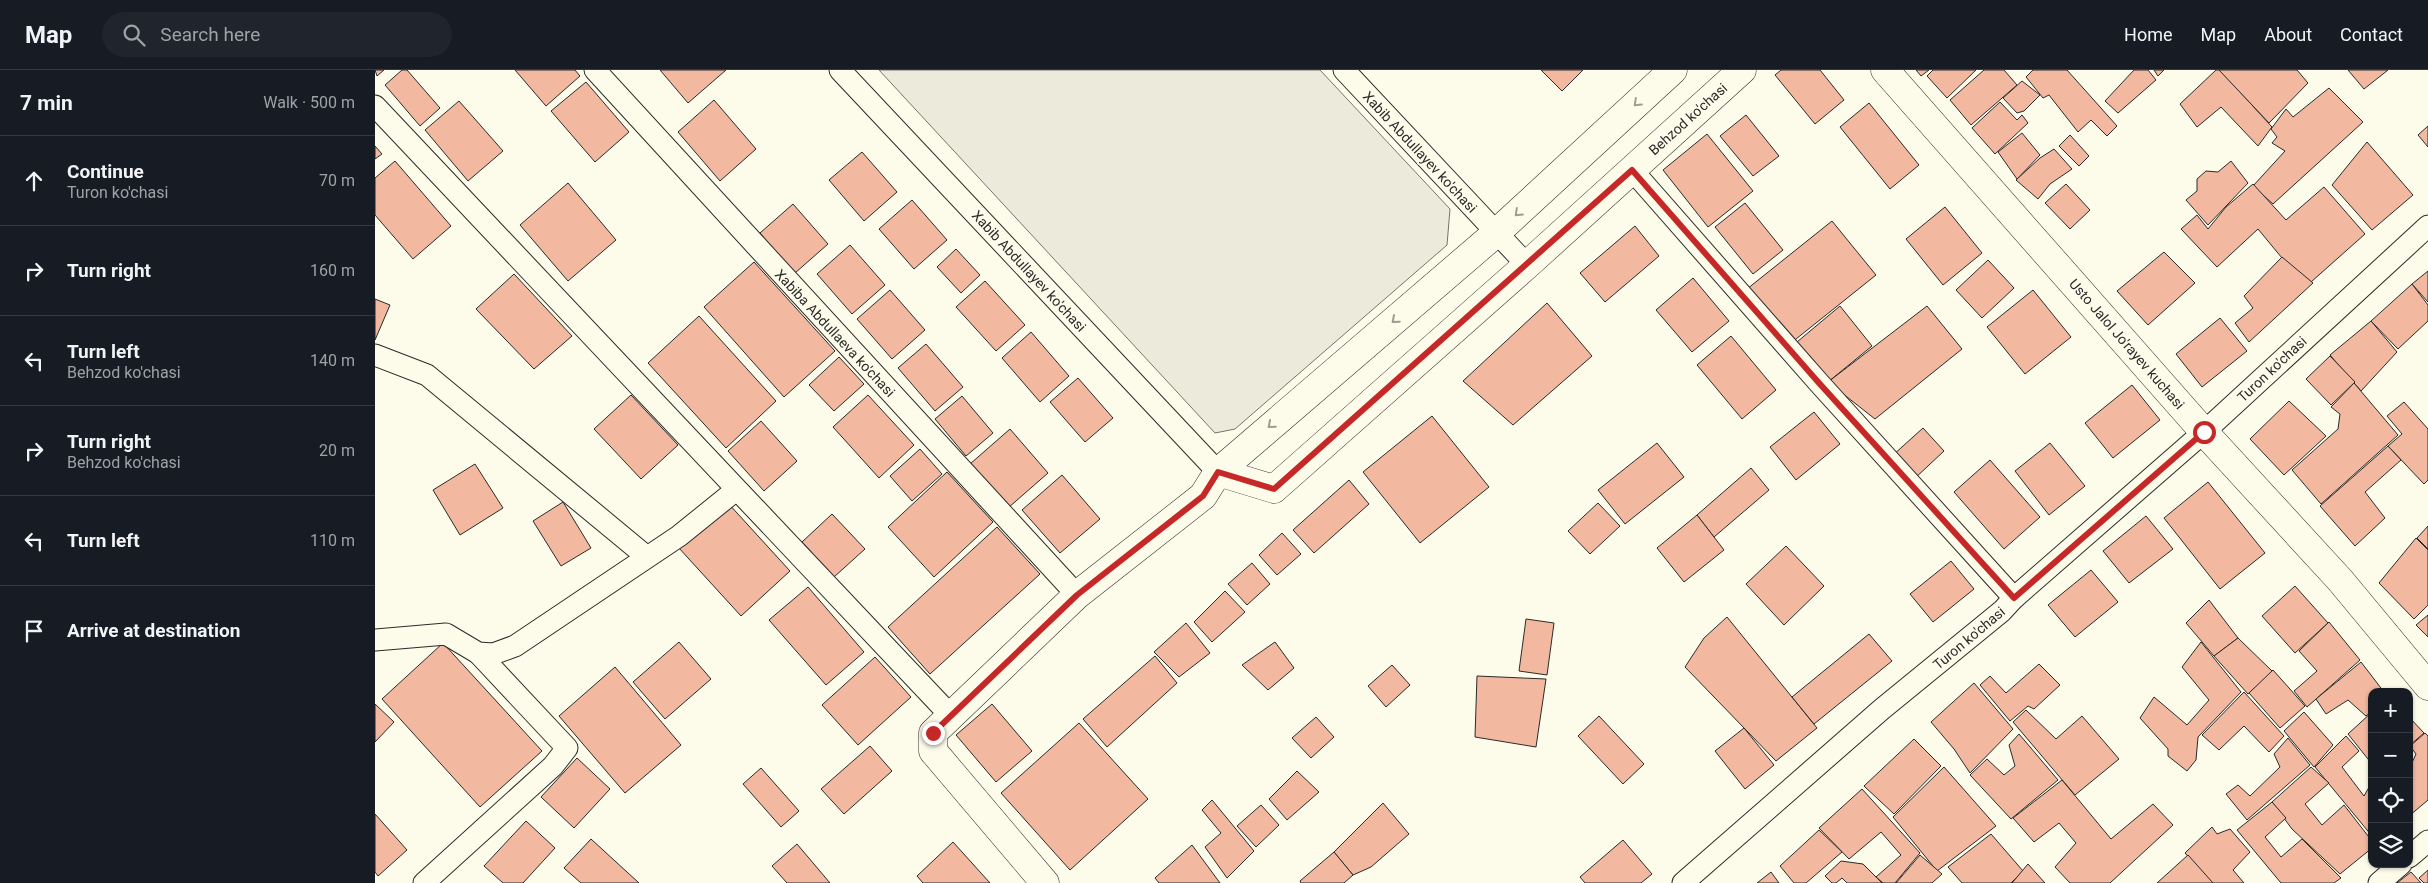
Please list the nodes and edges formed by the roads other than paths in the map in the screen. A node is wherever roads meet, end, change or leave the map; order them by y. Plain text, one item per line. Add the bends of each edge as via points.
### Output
1 (595, 70) edge
2 (840, 70) edge
3 (1344, 70) edge
4 (1673, 70) edge
5 (1742, 70) edge
6 (1885, 70) edge
7 (375, 106) edge
8 (1632, 170) junction
9 (2428, 226) edge
10 (1495, 234) junction
11 (1527, 265) junction
12 (375, 356) edge
13 (2204, 432) junction
14 (1218, 472) junction
15 (736, 490) junction
16 (647, 557) junction
17 (1077, 595) junction
18 (2014, 598) junction
19 (375, 640) edge
20 (478, 653) junction
21 (2428, 686) edge
22 (951, 716) junction
23 (2428, 841) edge
24 (2413, 854) edge
25 (2396, 868) edge
26 (425, 883) edge
27 (1045, 883) edge
28 (1683, 883) edge
29 (2379, 883) edge

1 - 17 street, Xabiba Abdullaeva ko'chasi
2 - 14 street, Xabib Abdullayev ko'chasi
3 - 10 street, Xabib Abdullayev ko'chasi
4 -> 10 street
5 - 8 street, Behzod ko'chasi
6 - 13 street, Usto Jalol Jo'rayev kuchasi
7 - 15 street
8 - 11 street, Behzod ko'chasi
8 - 18 street
9 - 13 street, Turon ko'chasi
10 - 11 street, Xabib Abdullayev ko'chasi
10 -> 14 street
11 - 14 street, Behzod ko'chasi via 1274,489
12 - 16 street via 427,375
13 - 18 street, Turon ko'chasi
13 - 21 street, Usto Jalol Jo'rayev kuchasi via 2340,580
14 - 17 street via 1203,496
15 - 16 street
15 - 22 street
16 - 20 street via 515,646 493,654
17 - 22 street
18 - 28 street, Turon ko'chasi via 2002,612 1882,709
19 - 20 street via 446,634
20 - 26 street via 567,748 553,766
22 - 27 street via 933,733 933,751
23 - 24 street
25 - 29 street

